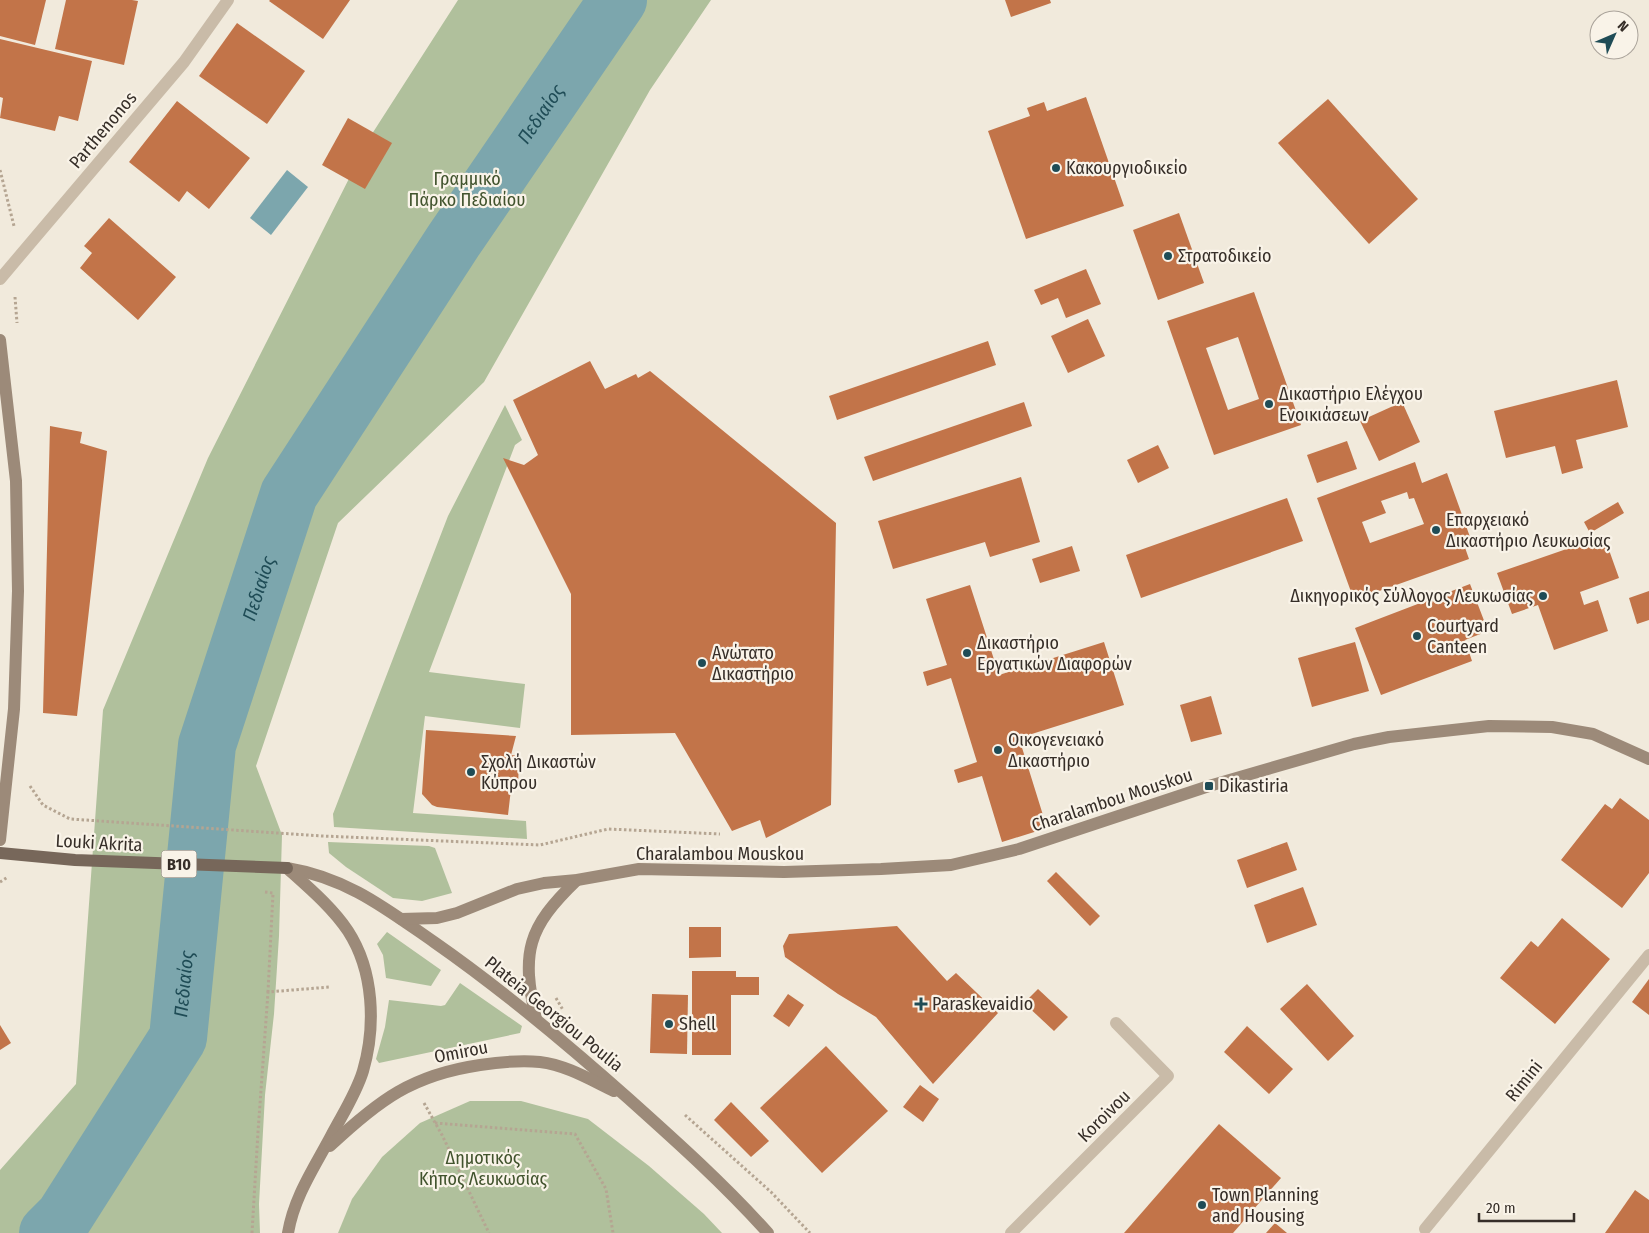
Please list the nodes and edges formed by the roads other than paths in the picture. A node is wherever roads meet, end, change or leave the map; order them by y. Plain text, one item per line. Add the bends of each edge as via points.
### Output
1 (228, 0) edge
2 (0, 279) edge
3 (0, 340) edge
4 (1649, 759) edge
5 (0, 840) edge
6 (0, 853) edge
7 (284, 868) junction
8 (577, 880) junction
9 (401, 919) junction
10 (1649, 955) edge
11 (536, 1019) junction
12 (1116, 1023) dead end
13 (628, 1098) junction
14 (320, 1156) junction
15 (1425, 1229) dead end
16 (288, 1233) edge
17 (768, 1233) edge
18 (1011, 1233) edge

1 - 2 street, Parthenonos via 184,62
3 - 5 main road via 16,481 18,591 14,709
4 - 8 main road, Charalambou Mouskou via 1593,734 1552,727 1489,726 1432,731 1354,744 1209,786 1019,849 951,864 784,872 639,869
6 - 7 main road, Louki Akrita / B10 via 76,860
7 - 9 main road, Plateia Georgiou Poulia via 333,879
7 - 14 main road, Omirou via 333,912 348,931 366,971 369,990 369,1045 362,1072
8 - 9 main road, Charalambou Mouskou via 517,889 444,916
8 - 11 main road via 539,923 532,940 529,980
9 - 11 main road, Plateia Georgiou Poulia via 468,965
10 - 15 street, Rimini
11 - 13 main road, Plateia Georgiou Poulia
12 - 18 street, Koroivou via 1168,1076
13 - 14 main road, Omirou via 571,1071 542,1062 508,1061 462,1068 413,1083 381,1102
13 - 17 main road, Plateia Georgiou Poulia
14 - 16 main road, Omirou via 291,1215

